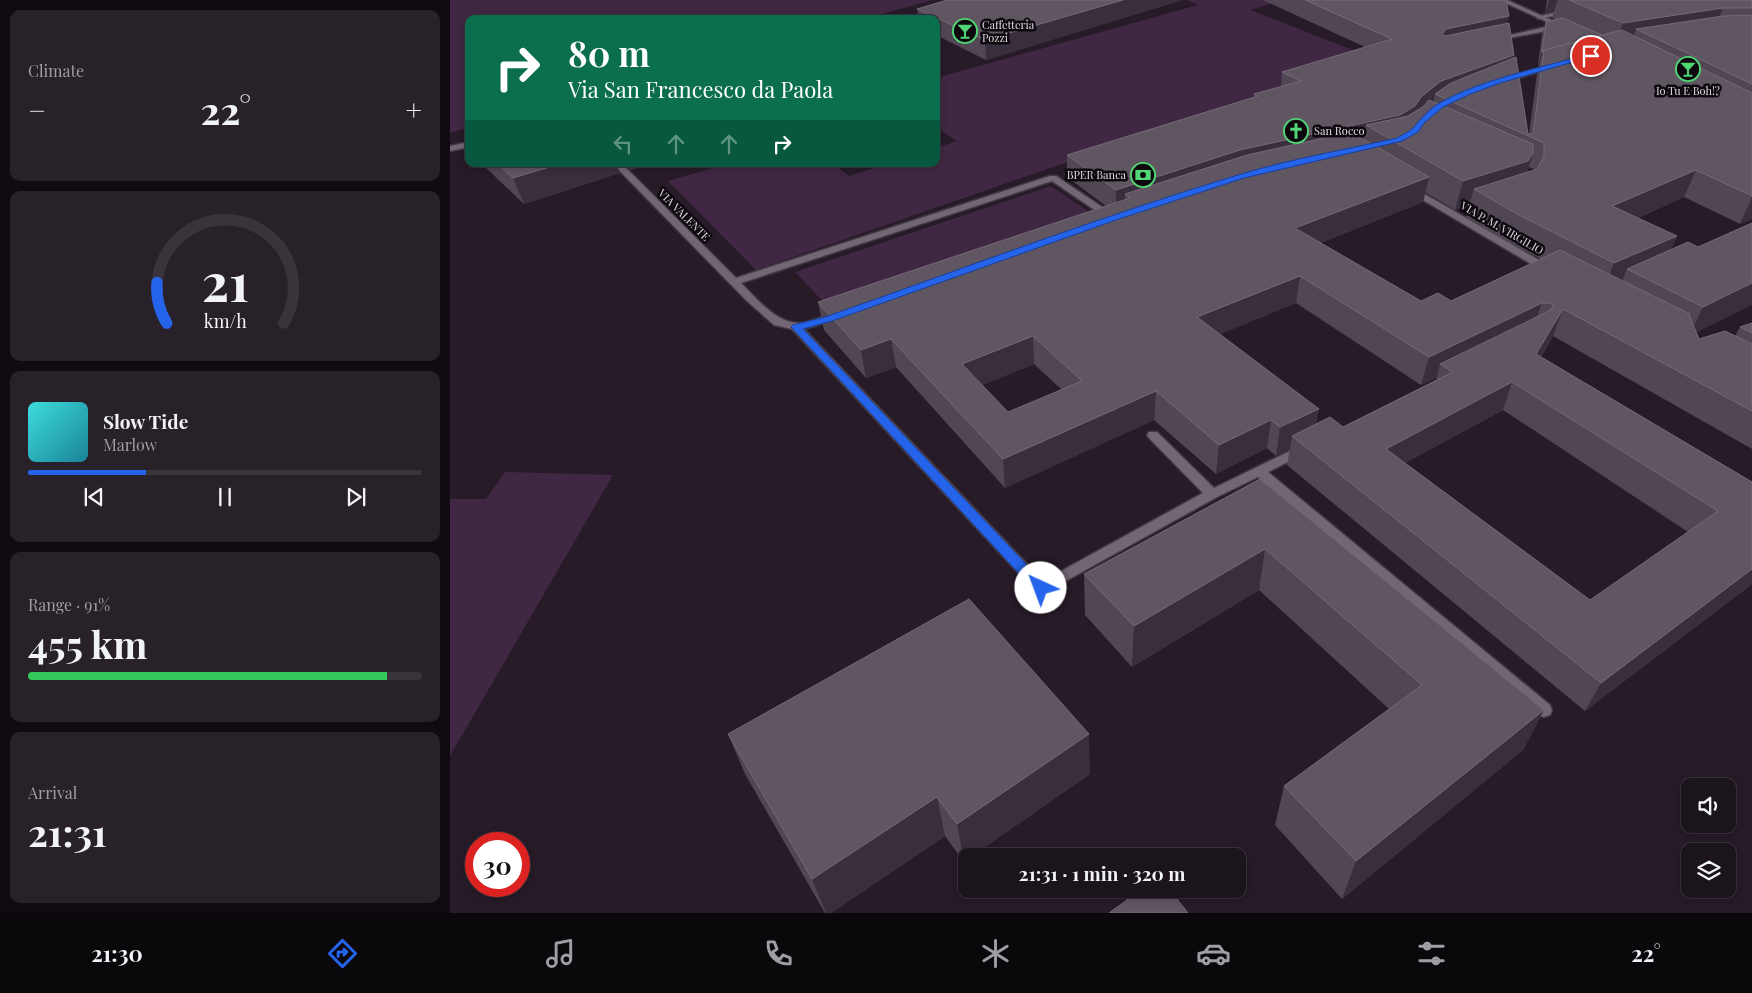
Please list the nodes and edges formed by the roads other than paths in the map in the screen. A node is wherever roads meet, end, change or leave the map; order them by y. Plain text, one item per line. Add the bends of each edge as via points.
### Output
1 (1502, 0) edge
2 (1579, 9) dead end
3 (937, 11) edge
4 (922, 15) edge
5 (1540, 17) junction
6 (1561, 26) junction
7 (1569, 29) edge
8 (1488, 42) edge
9 (1566, 63) edge
10 (1498, 82) edge
11 (465, 145) edge
12 (450, 149) edge
13 (621, 167) edge
14 (1398, 181) edge
15 (1114, 218) edge
16 (1553, 272) edge
17 (735, 282) junction
18 (848, 313) edge
19 (796, 327) junction
20 (1154, 435) dead end
21 (1311, 446) edge
22 (1259, 471) junction
23 (1212, 494) junction
24 (1544, 710) edge

1 - 5 street
2 - 5 street
3 - 4 street
5 - 6 street
6 - 7 street
6 - 8 street
9 - 10 street
11 - 12 street
13 - 17 street, VIA VALENTE
14 - 16 street, VIA P. M. VIRGILIO
15 - 17 street via 1053,178
17 - 19 street, VIA VALENTE via 778,323
18 - 19 street
19 - 23 street via 1041,588
20 - 23 street
21 - 22 street
22 - 23 street
22 - 24 street

